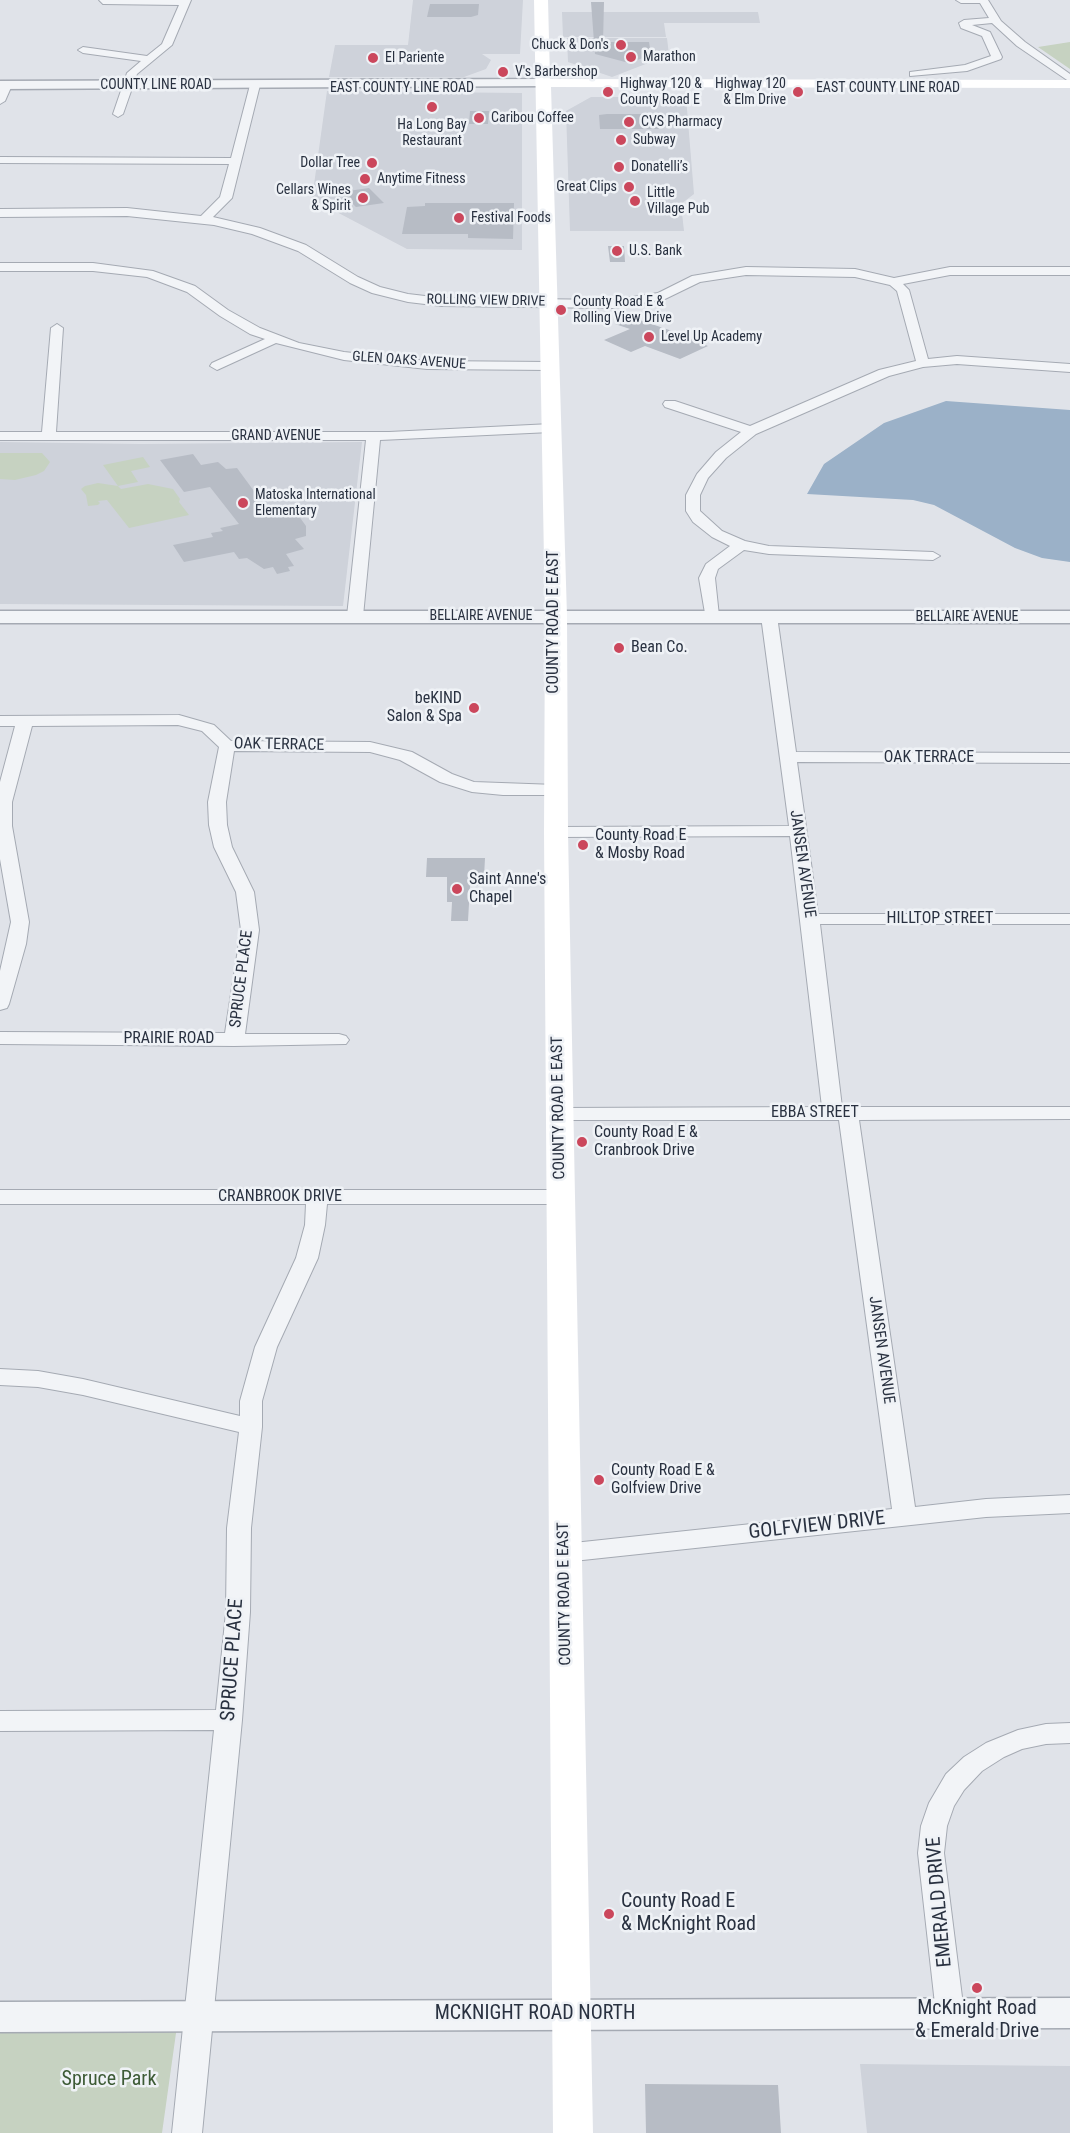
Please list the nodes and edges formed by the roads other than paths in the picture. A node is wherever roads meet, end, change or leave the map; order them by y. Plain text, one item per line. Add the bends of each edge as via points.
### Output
1 (542, 0) edge
2 (962, 0) edge
3 (983, 0) edge
4 (103, 1) edge
5 (186, 1) edge
6 (994, 20) junction
7 (83, 50) dead end
8 (150, 59) junction
9 (914, 74) dead end
10 (1070, 79) edge
11 (3, 85) edge
12 (128, 85) junction
13 (255, 85) junction
14 (312, 85) joint
15 (542, 86) junction
16 (1070, 86) edge
17 (0, 101) edge
18 (118, 114) dead end
19 (0, 160) edge
20 (236, 161) junction
21 (0, 213) edge
22 (204, 220) junction
23 (0, 267) edge
24 (1070, 271) edge
25 (894, 282) junction
26 (548, 302) junction
27 (57, 328) dead end
28 (275, 339) junction
29 (923, 363) junction
30 (217, 366) dead end
31 (550, 366) junction
32 (1070, 368) edge
33 (670, 404) dead end
34 (551, 428) junction
35 (751, 431) junction
36 (0, 436) edge
37 (49, 436) junction
38 (374, 436) junction
39 (741, 545) junction
40 (933, 556) dead end
41 (355, 616) junction
42 (556, 616) junction
43 (711, 616) junction
44 (769, 616) junction
45 (0, 617) edge
46 (1070, 617) edge
47 (0, 721) edge
48 (25, 722) junction
49 (227, 746) junction
50 (788, 758) junction
51 (1070, 758) edge
52 (556, 790) junction
53 (797, 831) junction
54 (556, 832) junction
55 (810, 919) junction
56 (1070, 919) edge
57 (0, 1004) edge
58 (0, 1038) edge
59 (234, 1040) junction
60 (339, 1040) dead end
61 (840, 1112) junction
62 (1070, 1113) edge
63 (560, 1114) junction
64 (0, 1197) edge
65 (560, 1197) junction
66 (317, 1198) junction
67 (0, 1377) edge
68 (251, 1427) junction
69 (1070, 1503) edge
70 (905, 1516) junction
71 (564, 1553) junction
72 (228, 1720) junction
73 (0, 1721) edge
74 (1070, 1733) edge
75 (573, 2013) junction
76 (950, 2013) junction
77 (1070, 2013) edge
78 (0, 2017) edge
79 (198, 2017) junction
80 (187, 2133) edge
81 (573, 2133) edge

1 - 15 main road, COUNTY ROAD E EAST
2 - 3 street
3 - 6 street
4 - 5 street
5 - 8 street via 167,45
6 - 9 street via 964,23 986,34 997,57 966,68
6 - 10 street
7 - 8 street
8 - 12 street via 135,70
11 - 12 street, COUNTY LINE ROAD
11 - 17 street
12 - 13 street, COUNTY LINE ROAD
12 - 18 street
13 - 14 street, COUNTY LINE ROAD
13 - 20 street
14 - 15 street, EAST COUNTY LINE ROAD
15 - 16 main road, EAST COUNTY LINE ROAD
15 - 26 main road, COUNTY ROAD E EAST
19 - 20 street
20 - 22 street via 226,198
21 - 22 street, ROLLING VIEW DRIVE via 127,212
22 - 26 street, ROLLING VIEW DRIVE via 286,241 318,255 364,285 392,295 442,302
23 - 28 street, GLEN OAKS AVENUE via 93,267 149,274 191,289 238,322
24 - 25 street via 950,271
25 - 26 street, ROLLING VIEW DRIVE via 840,272 732,272 696,279 673,292 646,300 614,304
25 - 29 street via 905,295
26 - 31 main road, COUNTY ROAD E EAST
27 - 37 street
28 - 30 street
28 - 31 street, GLEN OAKS AVENUE via 344,356 397,363
29 - 32 street via 976,361
29 - 35 street via 868,378
31 - 34 main road, COUNTY ROAD E EAST
33 - 35 street
34 - 38 street, GRAND AVENUE
34 - 42 main road, COUNTY ROAD E EAST
35 - 39 street via 708,469 692,503 706,527
36 - 37 street, GRAND AVENUE
37 - 38 street, GRAND AVENUE
38 - 41 street
39 - 40 street via 769,550
39 - 43 street via 711,567 707,578
41 - 42 street, BELLAIRE AVENUE
41 - 45 street, BELLAIRE AVENUE
42 - 43 street, BELLAIRE AVENUE
42 - 52 main road, COUNTY ROAD E EAST
43 - 44 street, BELLAIRE AVENUE
44 - 46 street, BELLAIRE AVENUE
44 - 50 street, JANSEN AVENUE
47 - 48 street, OAK TERRACE
48 - 49 street, OAK TERRACE via 179,720 208,728
48 - 57 street via 3,802 3,826 20,922
49 - 52 street, OAK TERRACE via 370,747 406,756 472,787
49 - 59 street, SPRUCE PLACE via 217,802 218,825 223,847 244,892 250,930
50 - 51 street, OAK TERRACE
50 - 53 street, JANSEN AVENUE
52 - 54 main road, COUNTY ROAD E EAST
53 - 54 street
53 - 55 street, JANSEN AVENUE
54 - 63 main road, COUNTY ROAD E EAST
55 - 56 street, HILLTOP STREET
55 - 61 street, JANSEN AVENUE
58 - 59 street, PRAIRIE ROAD
59 - 60 street, PRAIRIE ROAD
61 - 62 street, EBBA STREET
61 - 63 street, EBBA STREET
61 - 70 street, JANSEN AVENUE
63 - 65 main road, COUNTY ROAD E EAST
64 - 66 street, CRANBROOK DRIVE
65 - 66 street, CRANBROOK DRIVE
65 - 71 main road, COUNTY ROAD E EAST
66 - 68 street, SPRUCE PLACE via 307,1257 256,1381
67 - 68 street via 83,1387
68 - 72 street, SPRUCE PLACE via 239,1528 238,1612
69 - 70 street, GOLFVIEW DRIVE
70 - 71 street, GOLFVIEW DRIVE
71 - 75 main road, COUNTY ROAD E EAST
72 - 73 street
72 - 79 street, SPRUCE PLACE
74 - 76 street, EMERALD DRIVE via 1028,1738 995,1750 973,1764 942,1803 931,1853
75 - 76 street, MCKNIGHT ROAD NORTH
75 - 79 street, MCKNIGHT ROAD NORTH
75 - 81 main road, COUNTY ROAD E EAST
76 - 77 street, MCKNIGHT ROAD NORTH
78 - 79 street, MCKNIGHT ROAD NORTH
79 - 80 street, SPRUCE PLACE

